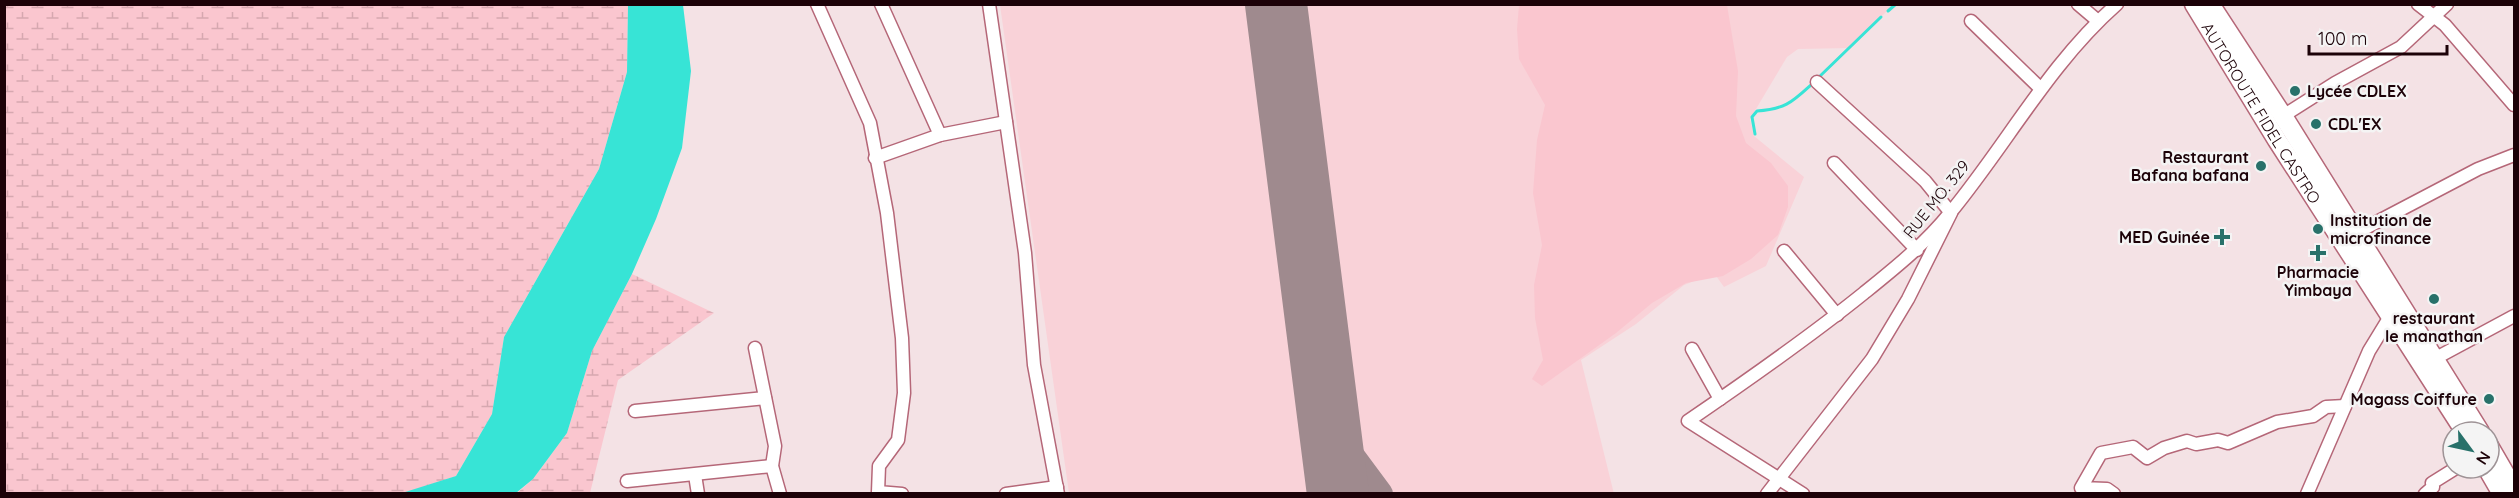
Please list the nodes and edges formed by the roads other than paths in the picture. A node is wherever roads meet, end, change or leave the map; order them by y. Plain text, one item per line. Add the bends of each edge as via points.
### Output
1 (816, 4) edge
2 (881, 4) edge
3 (989, 4) edge
4 (2078, 4) edge
5 (2117, 4) edge
6 (2194, 4) edge
7 (2210, 4) edge
8 (2418, 4) edge
9 (2447, 4) edge
10 (2433, 16) junction
11 (1971, 21) dead end
12 (2098, 21) junction
13 (1817, 82) dead end
14 (2040, 88) junction
15 (2514, 105) edge
16 (2283, 116) junction
17 (1006, 122) junction
18 (940, 135) junction
19 (2514, 155) edge
20 (875, 158) junction
21 (1834, 163) dead end
22 (1951, 213) junction
23 (2356, 233) junction
24 (1917, 250) junction
25 (1784, 251) dead end
26 (1837, 315) junction
27 (2391, 315) junction
28 (2514, 316) edge
29 (755, 348) dead end
30 (1692, 349) dead end
31 (2436, 358) junction
32 (765, 398) junction
33 (1720, 399) junction
34 (2345, 406) junction
35 (635, 411) dead end
36 (2457, 420) edge
37 (2473, 420) edge
38 (772, 466) junction
39 (2501, 467) edge
40 (695, 475) junction
41 (2441, 477) edge
42 (1778, 478) junction
43 (2494, 480) edge
44 (627, 481) dead end
45 (2514, 489) edge
46 (1058, 490) edge
47 (698, 494) edge
48 (780, 494) edge
49 (903, 494) edge
50 (1006, 494) edge
51 (1767, 494) edge
52 (1803, 494) edge
53 (2114, 494) edge
54 (2307, 494) edge
55 (2425, 494) edge
56 (2502, 494) edge

1 - 20 street via 870,123
2 - 18 street
3 - 17 street
4 - 12 street
5 - 12 street, RUE MO. 329
6 - 27 highway, AUTOROUTE FIDEL CASTRO
7 - 16 highway, AUTOROUTE FIDEL CASTRO
8 - 10 street
9 - 10 street
10 - 15 street
10 - 16 street via 2401,47
11 - 14 street
12 - 14 street, RUE MO. 329
13 - 22 street via 1925,181
14 - 22 street, RUE MO. 329
16 - 23 highway, AUTOROUTE FIDEL CASTRO
17 - 18 street
17 - 46 street via 1025,253 1034,365
18 - 20 street
19 - 23 street via 2478,169
20 - 49 street via 887,213 902,338 904,393 898,441 879,466 878,492
21 - 24 street
22 - 24 street, RUE MO. 329
22 - 42 street via 1908,299 1872,359
23 - 31 highway, AUTOROUTE FIDEL CASTRO
24 - 26 street, RUE MO. 329
25 - 26 street
26 - 33 street, RUE MO. 329
27 - 34 street via 2369,351
27 - 36 highway, AUTOROUTE FIDEL CASTRO
28 - 31 street
29 - 32 street
30 - 33 street
31 - 37 highway, AUTOROUTE FIDEL CASTRO
32 - 35 street
32 - 38 street via 776,446
33 - 42 street, RUE MO. 329 via 1688,421
34 - 53 street via 2326,407 2313,416 2277,422 2228,443 2187,441 2147,458 2133,447 2101,453 2081,488 2107,489
34 - 54 street
38 - 40 street
38 - 48 street
39 - 45 highway
40 - 44 street
40 - 47 street
41 - 55 street
42 - 51 street
42 - 52 street
43 - 56 highway
46 - 50 street

